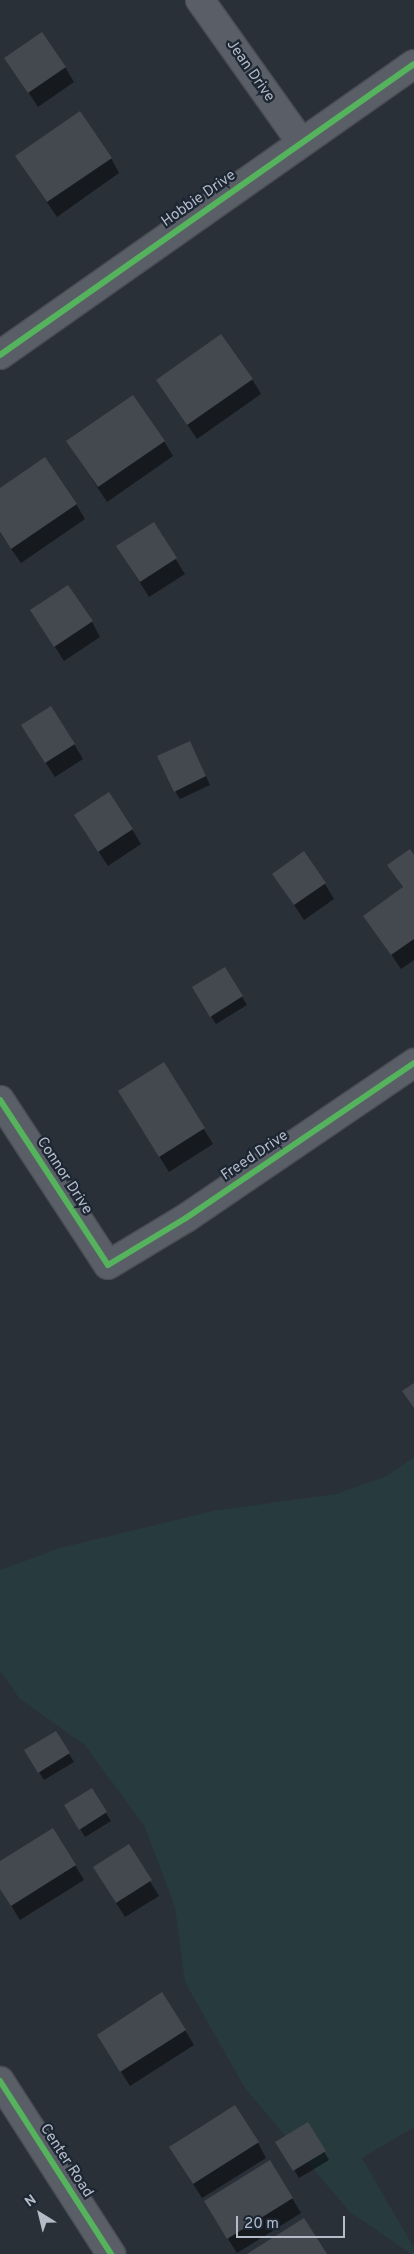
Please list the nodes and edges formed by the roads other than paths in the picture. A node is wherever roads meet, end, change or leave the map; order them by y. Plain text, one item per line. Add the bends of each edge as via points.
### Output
1 (200, 0) edge
2 (414, 64) edge
3 (301, 142) junction
4 (0, 355) edge
5 (414, 1063) edge
6 (0, 1100) edge
7 (108, 1265) joint
8 (0, 2081) edge
9 (111, 2254) edge

1 - 3 street, Jean Drive
2 - 3 street, Hobbie Drive
3 - 4 street, Hobbie Drive
5 - 7 street, Freed Drive via 186,1218
6 - 7 street, Connor Drive
8 - 9 street, Center Road

